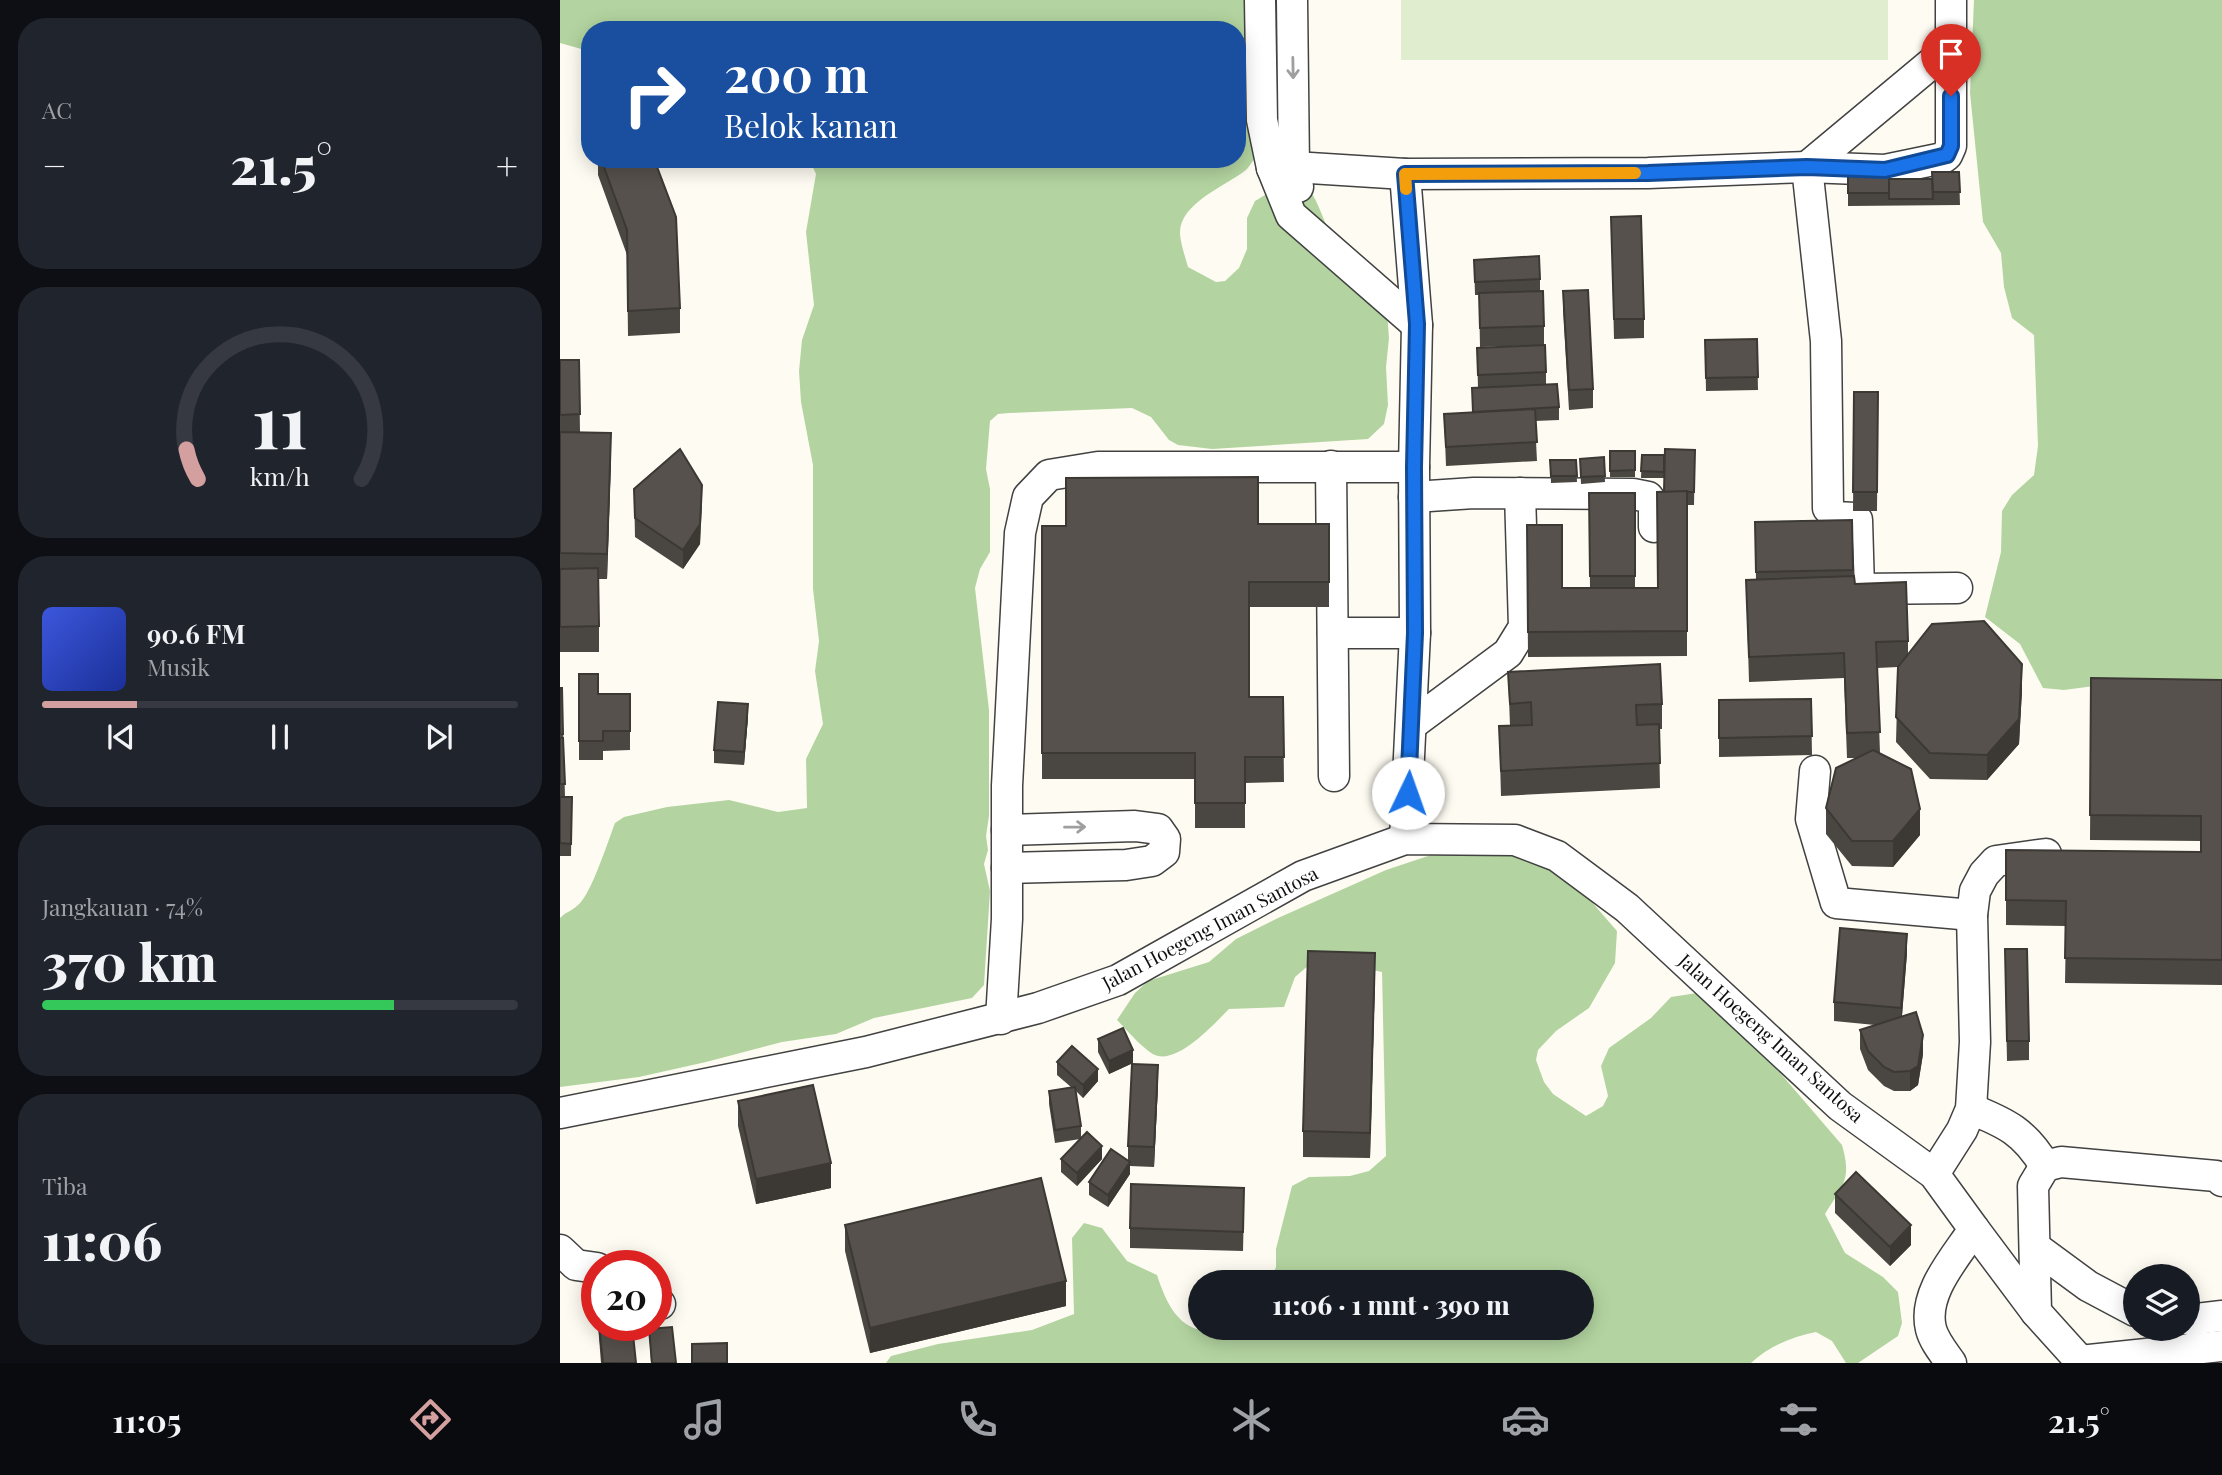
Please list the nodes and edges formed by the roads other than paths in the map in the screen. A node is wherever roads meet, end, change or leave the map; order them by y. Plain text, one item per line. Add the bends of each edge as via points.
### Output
1 (1261, 0) edge
2 (1292, 0) edge
3 (1951, 0) edge
4 (1951, 47) junction
5 (1807, 167) junction
6 (1283, 168) junction
7 (1405, 174) junction
8 (1417, 324) junction
9 (1331, 466) junction
10 (1414, 482) junction
11 (1520, 493) junction
12 (1654, 527) edge
13 (1957, 588) dead end
14 (1333, 633) junction
15 (1415, 633) junction
16 (1411, 725) junction
17 (1815, 771) dead end
18 (1334, 776) dead end
19 (1007, 830) junction
20 (1405, 839) junction
21 (2074, 854) edge
22 (1007, 868) junction
23 (1972, 915) junction
24 (1001, 1019) junction
25 (1971, 1109) junction
26 (560, 1113) edge
27 (2045, 1166) junction
28 (1934, 1174) junction
29 (2222, 1181) edge
30 (1974, 1229) junction
31 (2035, 1247) junction
32 (560, 1250) edge
33 (581, 1266) edge
34 (2123, 1305) edge
35 (2036, 1312) junction
36 (2222, 1316) edge
37 (2200, 1319) edge
38 (2222, 1346) edge
39 (2081, 1362) edge
40 (1951, 1363) edge

1 - 6 lane via 1262,120
2 -> 6 lane
3 - 4 lane
4 - 5 lane
4 - 5 lane via 1951,146 1947,155 1885,170
5 - 7 lane
5 - 13 lane via 1826,341 1828,508 1836,517 1857,520 1859,589
6 - 7 lane
6 - 8 lane via 1308,232
7 - 8 lane
8 - 10 lane
9 - 10 lane
9 - 14 lane
9 - 19 lane via 1098,467 1049,475 1028,497 1020,533
10 - 11 lane via 1474,493
10 - 15 lane
11 - 12 lane via 1648,497 1654,505
11 - 16 lane via 1524,628 1508,653
14 - 15 lane
14 - 18 lane
15 - 16 lane
16 - 20 lane
17 - 23 lane via 1811,820 1836,903
19 - 22 lane
19 -> 22 lane via 1135,826 1158,829 1165,839 1164,852 1152,861
20 - 24 lane, Jalan Hoegeng Iman Santosa via 1303,876 1118,980
20 - 28 lane, Jalan Hoegeng Iman Santosa via 1515,840 1557,856 1628,908 1840,1106
21 - 23 lane via 1996,861 1975,891
22 - 24 lane
23 - 25 lane via 1975,1042
24 - 26 lane, Jalan Hoegeng Iman Santosa via 866,1052
25 - 27 lane via 2021,1134
25 - 28 lane
27 - 29 lane via 2061,1162
27 - 31 lane via 2034,1186
28 - 30 lane, Jalan Hoegeng Iman Santosa
30 - 35 lane, Jalan Hoegeng Iman Santosa
30 - 40 lane via 1937,1286 1928,1313 1931,1332
31 - 34 lane via 2088,1286
31 - 35 lane
32 - 33 lane
35 - 39 lane, Jalan Hoegeng Iman Santosa
36 - 37 lane
38 - 39 lane

